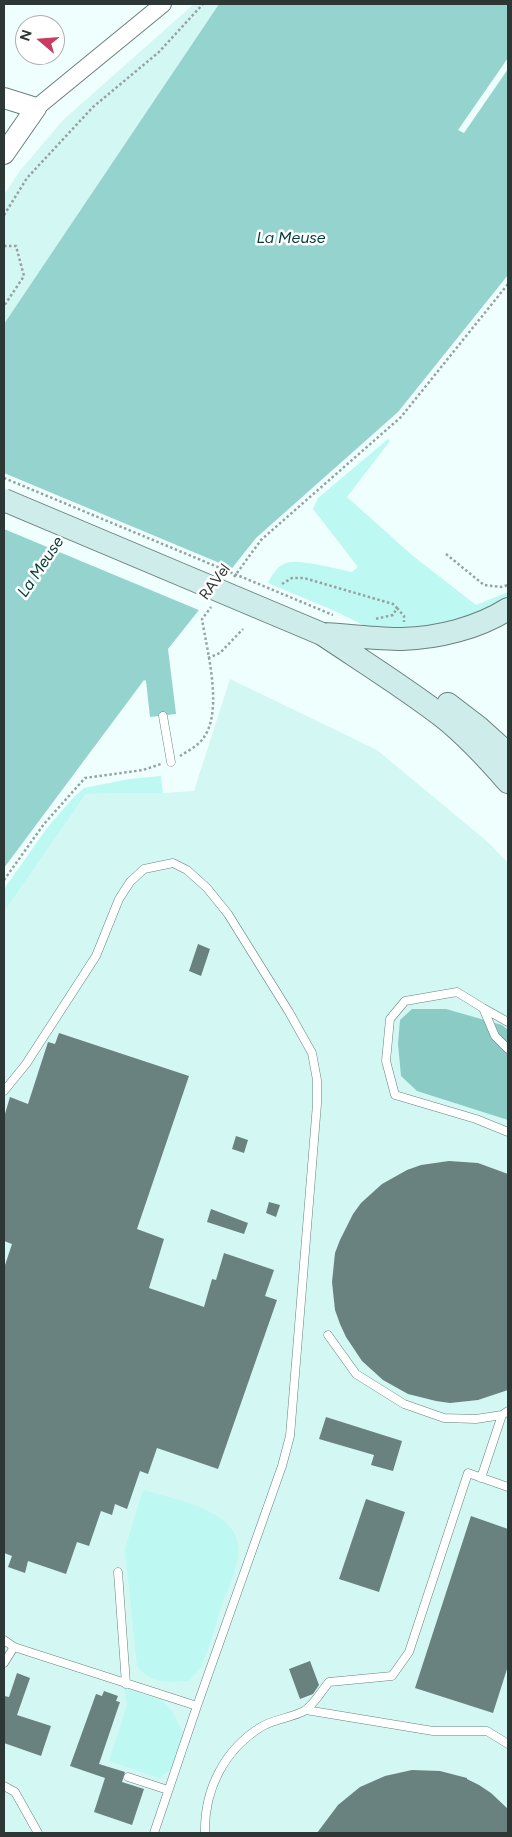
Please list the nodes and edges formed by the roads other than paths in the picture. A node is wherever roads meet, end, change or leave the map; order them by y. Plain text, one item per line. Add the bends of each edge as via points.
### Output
1 (163, 4) edge
2 (4, 98) edge
3 (36, 108) junction
4 (4, 154) edge
5 (4, 500) edge
6 (508, 609) edge
7 (322, 634) junction
8 (163, 716) dead end
9 (508, 754) edge
10 (170, 762) road end
11 (508, 782) edge
12 (483, 1008) junction
13 (508, 1022) edge
14 (508, 1049) edge
15 (4, 1091) edge
16 (508, 1132) edge
17 (328, 1335) dead end
18 (505, 1413) edge
19 (481, 1478) junction
20 (508, 1487) edge
21 (118, 1572) dead end
22 (4, 1640) edge
23 (14, 1647) junction
24 (4, 1664) edge
25 (126, 1684) junction
26 (197, 1706) junction
27 (306, 1710) junction
28 (508, 1744) edge
29 (128, 1777) dead end
30 (4, 1786) edge
31 (168, 1790) junction
32 (38, 1833) edge
33 (154, 1833) edge
34 (205, 1833) edge

1 - 3 street
2 - 3 street
3 - 4 street
5 - 7 main road, bridge
6 - 7 main road via 473,627 444,634 403,639
7 - 9 main road via 376,656 428,689
7 - 11 main road via 444,718 485,755
8 - 10 lane
12 - 13 lane
12 - 14 lane via 495,1036
12 - 16 lane via 457,992 405,1001 390,1019 386,1061 395,1096 476,1119
15 - 26 lane via 26,1064 96,956 130,882 144,869 173,863 187,870 207,888 228,914 312,1053 317,1104 290,1436
17 - 18 lane via 356,1374 404,1404 444,1418 476,1419
18 - 19 lane
19 - 20 lane
19 - 27 lane via 468,1473 409,1652 392,1676 329,1682
21 - 25 lane
22 - 23 lane
23 - 24 lane
23 - 25 lane
25 - 26 lane
26 - 31 lane
27 - 28 lane via 433,1731 487,1731
27 - 34 lane via 263,1726 232,1752 212,1786
29 - 31 lane
30 - 32 lane via 15,1792
31 - 33 lane

